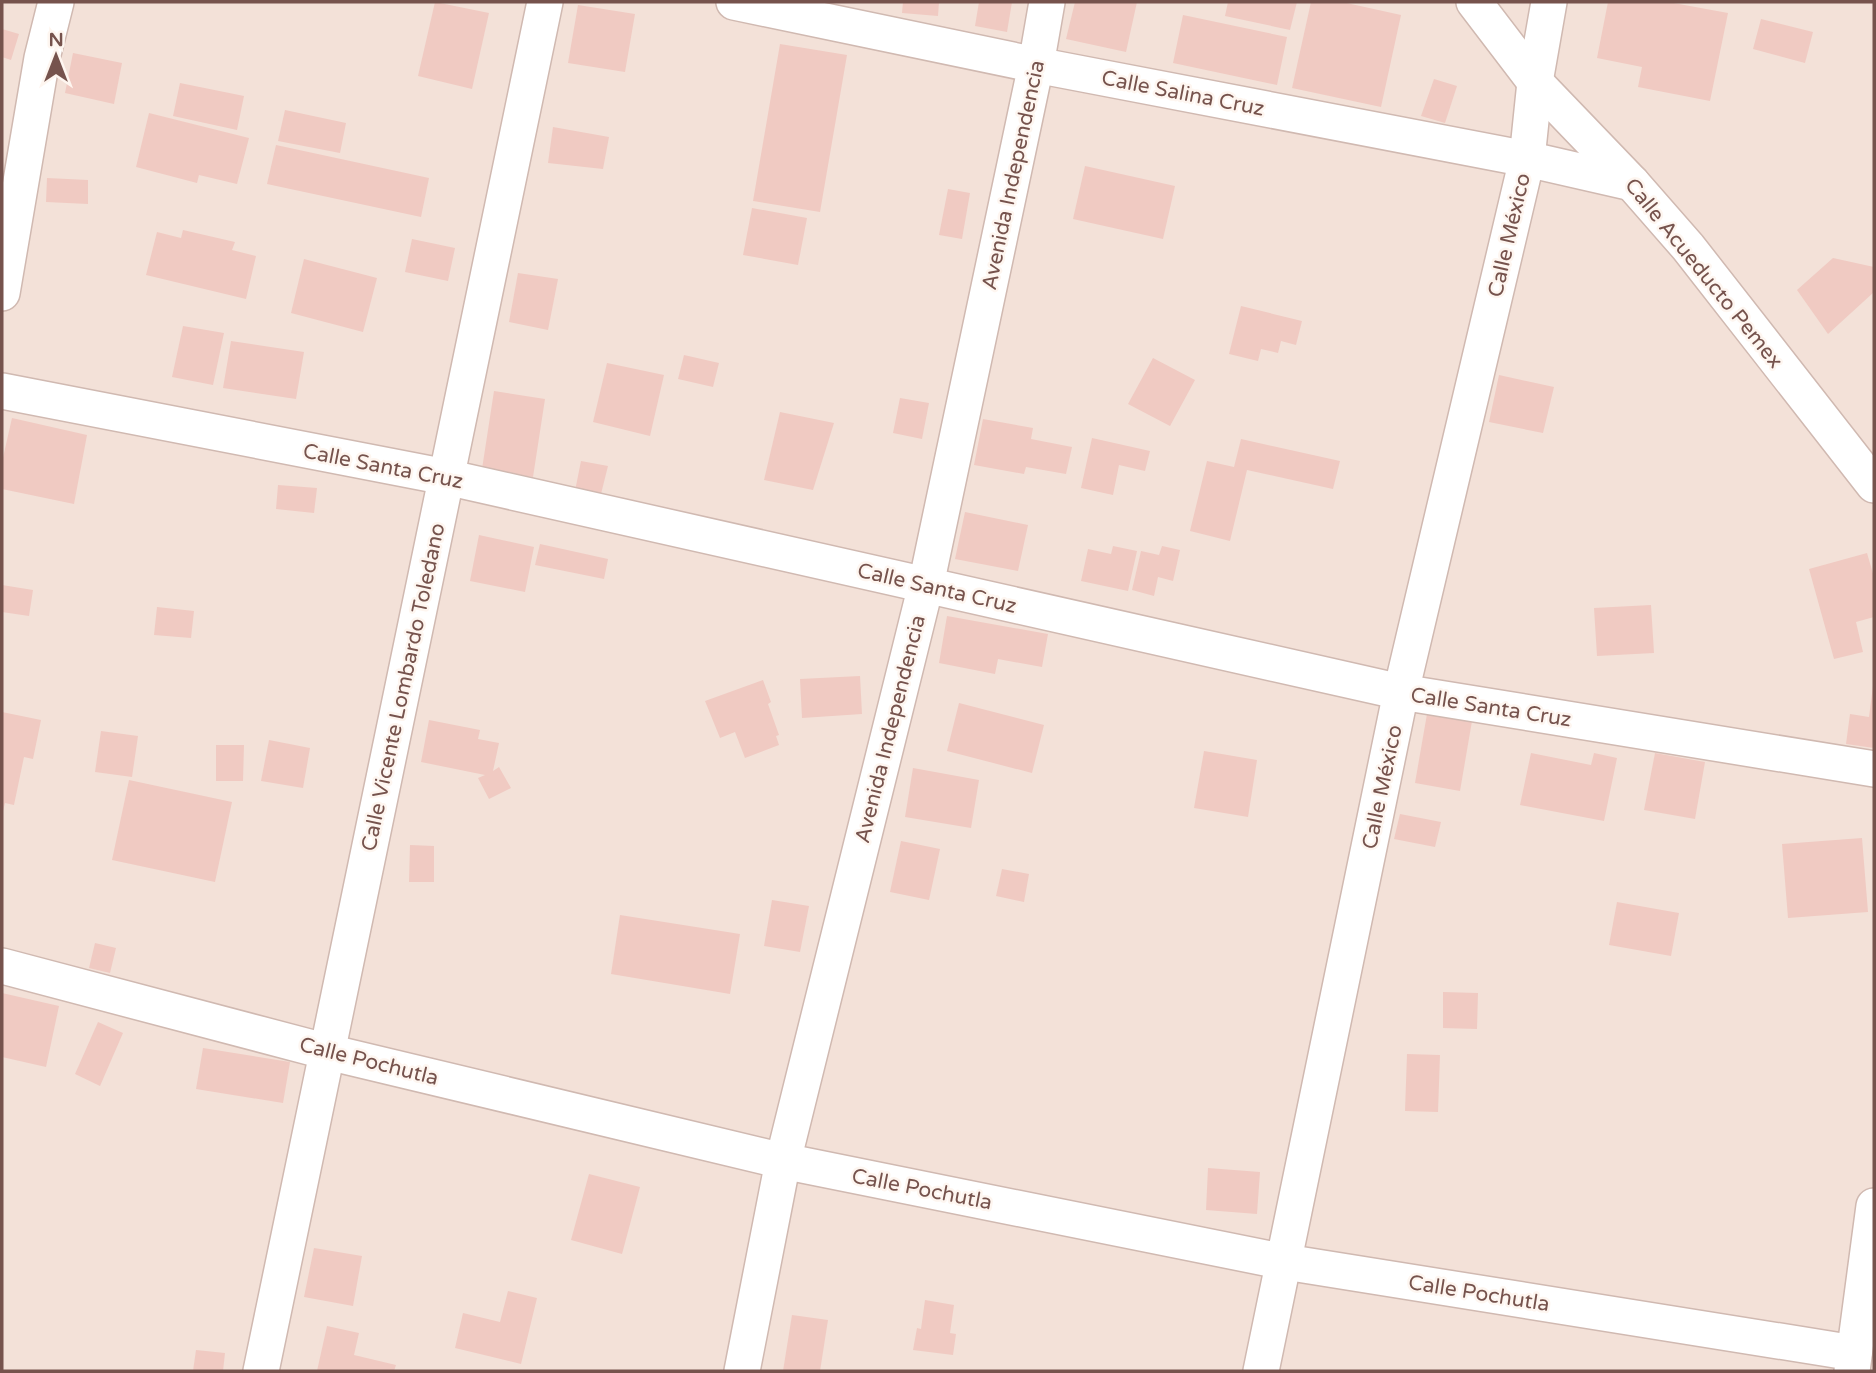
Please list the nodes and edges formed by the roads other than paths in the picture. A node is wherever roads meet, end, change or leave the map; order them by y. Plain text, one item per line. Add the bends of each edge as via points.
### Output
1 (56, 2) edge
2 (545, 2) edge
3 (734, 2) edge
4 (1047, 2) edge
5 (1474, 2) edge
6 (1549, 2) edge
7 (1036, 65) junction
8 (1535, 82) junction
9 (1527, 159) junction
10 (1632, 183) junction
11 (2, 293) edge
12 (2, 391) edge
13 (446, 477) junction
14 (1874, 485) edge
15 (926, 585) junction
16 (1401, 692) junction
17 (1874, 769) edge
18 (2, 966) edge
19 (328, 1052) junction
20 (783, 1160) junction
21 (1874, 1206) edge
22 (1285, 1262) junction
23 (1853, 1362) edge
24 (261, 1371) edge
25 (742, 1371) edge
26 (1261, 1371) edge

1 - 11 street via 42,58
2 - 13 street, Calle Vicente Lombardo Toledano
3 - 7 street, Calle Salina Cruz
4 - 7 street, Avenida Independencia
5 - 8 street, Calle Acueducto Pemex
6 - 8 street, Calle México
7 - 9 street, Calle Salina Cruz
7 - 15 street, Avenida Independencia
8 - 9 street, Calle México
8 - 10 street, Calle Acueducto Pemex
9 - 10 street, Calle Salina Cruz
9 - 16 street, Calle México
10 - 14 street, Calle Acueducto Pemex via 1688,247
12 - 13 street, Calle Santa Cruz
13 - 15 street, Calle Santa Cruz
13 - 19 street, Calle Vicente Lombardo Toledano
15 - 16 street, Calle Santa Cruz
15 - 20 street, Avenida Independencia
16 - 17 street, Calle Santa Cruz
16 - 22 street, Calle México
18 - 19 street, Calle Pochutla
19 - 20 street, Calle Pochutla
19 - 24 street, Calle Vicente Lombardo Toledano
20 - 22 street, Calle Pochutla
20 - 25 street, Avenida Independencia
21 - 23 street
22 - 23 street, Calle Pochutla
22 - 26 street, Calle México

